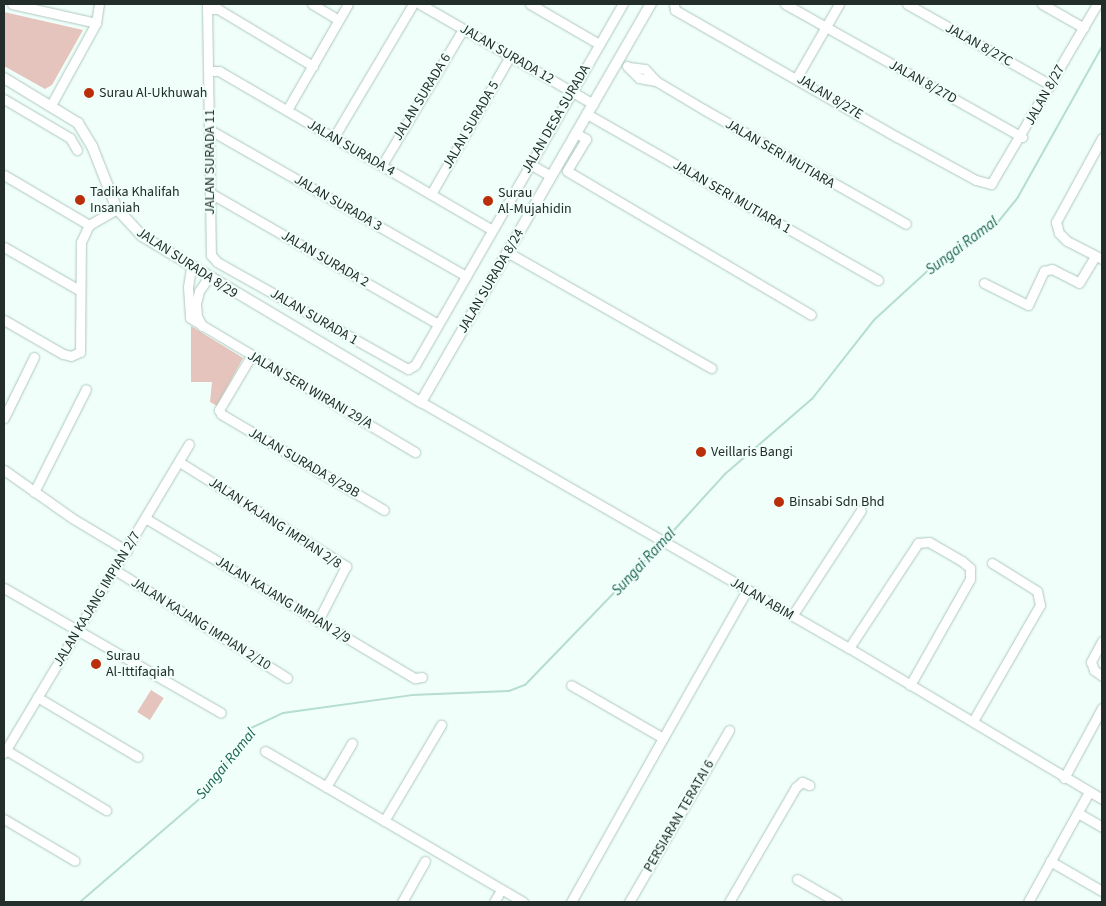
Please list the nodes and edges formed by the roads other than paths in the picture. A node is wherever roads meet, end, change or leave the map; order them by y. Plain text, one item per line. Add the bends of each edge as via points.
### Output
1 (12, 4) edge
2 (100, 4) edge
3 (312, 4) edge
4 (348, 4) edge
5 (413, 4) edge
6 (420, 4) edge
7 (530, 4) edge
8 (623, 4) edge
9 (652, 4) edge
10 (674, 4) edge
11 (785, 4) edge
12 (839, 4) edge
13 (907, 4) edge
14 (1042, 4) edge
15 (1098, 4) edge
16 (207, 6) edge
17 (339, 20) junction
18 (96, 23) junction
19 (826, 27) junction
20 (1084, 28) junction
21 (463, 29) junction
22 (599, 44) junction
23 (510, 56) junction
24 (619, 62) junction
25 (313, 66) junction
26 (209, 72) junction
27 (797, 77) junction
28 (4, 78) edge
29 (1050, 85) junction
30 (571, 92) junction
31 (4, 99) edge
32 (593, 104) junction
33 (51, 105) junction
34 (287, 110) junction
35 (588, 114) junction
36 (210, 130) junction
37 (576, 133) junction
38 (1022, 137) junction
39 (334, 138) junction
40 (1102, 138) edge
41 (77, 150) dead end
42 (530, 164) junction
43 (382, 165) junction
44 (4, 175) edge
45 (551, 176) junction
46 (991, 184) joint
47 (212, 194) junction
48 (431, 194) junction
49 (117, 209) junction
50 (906, 224) dead end
51 (89, 225) junction
52 (492, 230) junction
53 (4, 247) edge
54 (507, 252) junction
55 (1098, 258) edge
56 (213, 259) joint
57 (191, 268) junction
58 (466, 276) junction
59 (208, 278) junction
60 (878, 280) dead end
61 (984, 283) dead end
62 (79, 290) junction
63 (811, 315) dead end
64 (4, 320) edge
65 (438, 324) junction
66 (204, 329) junction
67 (250, 356) junction
68 (34, 357) dead end
69 (415, 365) joint
70 (711, 368) dead end
71 (86, 389) dead end
72 (421, 402) junction
73 (4, 418) edge
74 (189, 444) dead end
75 (415, 452) dead end
76 (180, 463) junction
77 (4, 470) edge
78 (34, 492) junction
79 (384, 510) dead end
80 (860, 510) dead end
81 (146, 518) junction
82 (127, 551) junction
83 (992, 562) dead end
84 (114, 570) junction
85 (4, 588) edge
86 (747, 590) junction
87 (792, 616) junction
88 (318, 621) junction
89 (78, 630) junction
90 (1102, 641) edge
91 (849, 648) junction
92 (1102, 676) edge
93 (422, 677) dead end
94 (287, 678) dead end
95 (571, 685) dead end
96 (910, 685) junction
97 (37, 697) junction
98 (1102, 708) edge
99 (221, 713) dead end
100 (973, 721) junction
101 (441, 725) dead end
102 (728, 730) dead end
103 (663, 738) junction
104 (352, 743) dead end
105 (265, 751) dead end
106 (5, 752) edge
107 (138, 757) dead end
108 (1064, 778) junction
109 (809, 785) dead end
110 (326, 787) junction
111 (1090, 792) junction
112 (1102, 799) edge
113 (106, 810) dead end
114 (1078, 813) junction
115 (4, 819) edge
116 (384, 821) junction
117 (1102, 827) edge
118 (75, 861) dead end
119 (425, 861) dead end
120 (1050, 861) junction
121 (797, 879) dead end
122 (501, 890) junction
123 (1102, 891) edge
124 (402, 902) edge
125 (494, 902) edge
126 (523, 902) edge
127 (571, 902) edge
128 (629, 902) edge
129 (730, 902) edge
130 (837, 902) edge
131 (1028, 902) edge

1 - 18 street
2 - 18 street
3 - 17 street
4 - 17 street
5 - 39 street
6 - 21 street, JALAN SURADA 12
7 - 22 street
8 - 22 street, JALAN DESA SURADA
9 - 24 street, JALAN SURADA 8/24
10 - 27 street, JALAN 8/27E via 675,10
11 - 19 street, JALAN 8/27D
12 - 19 street
13 - 29 street, JALAN 8/27C
14 - 20 street
15 - 20 street, JALAN 8/27
16 - 25 street via 218,9
16 - 26 street, JALAN SURADA 11
17 - 25 street
18 - 33 street
19 - 27 street
19 - 38 street, JALAN 8/27D
20 - 29 street, JALAN 8/27
21 - 23 street, JALAN SURADA 12
21 - 43 street, JALAN SURADA 6
22 - 30 street, JALAN DESA SURADA
23 - 30 street, JALAN SURADA 12
23 - 48 street, JALAN SURADA 5
24 - 32 street, JALAN SURADA 8/24
24 - 50 street, JALAN SERI MUTIARA via 641,79 656,81
25 - 34 street
26 - 34 street, JALAN SURADA 4 via 219,71
26 - 36 street, JALAN SURADA 11
27 - 46 street, JALAN 8/27E via 976,180
28 - 33 street, JALAN SURADA 8/29
29 - 38 street, JALAN 8/27
30 - 32 street, JALAN SURADA 12
30 - 42 street, JALAN DESA SURADA
31 - 41 street via 70,138
32 - 35 street, JALAN SURADA 8/24
33 - 49 street, JALAN SURADA 8/29 via 78,123 87,134
34 - 39 street, JALAN SURADA 4
35 - 37 street, JALAN SURADA 8/24
35 - 60 street, JALAN SERI MUTIARA 1
36 - 47 street, JALAN SURADA 11
36 - 58 street, JALAN SURADA 3
37 - 45 street, JALAN SURADA 8/24
37 - 63 street via 586,138 567,171
38 - 46 street, JALAN 8/27
39 - 43 street, JALAN SURADA 4
40 - 55 street via 1058,215 1057,227 1062,237
42 - 45 street
42 - 52 street, JALAN DESA SURADA
43 - 48 street, JALAN SURADA 4
44 - 51 street
45 - 54 street, JALAN SURADA 8/24
47 - 56 street, JALAN SURADA 11 via 210,250
47 - 65 street, JALAN SURADA 2
48 - 52 street, JALAN SURADA 4
49 - 51 street
49 - 57 street, JALAN SURADA 8/29 via 142,236
51 - 62 street via 81,242
52 - 58 street, JALAN DESA SURADA
53 - 62 street
54 - 70 street
54 - 72 street, JALAN SURADA 8/24
55 - 61 street via 1080,283 1052,269 1044,271 1028,304
56 - 69 street, JALAN SURADA 1 via 399,366 408,369
57 - 59 street, JALAN SURADA 8/29
57 - 66 street via 188,287 190,318
58 - 65 street, JALAN DESA SURADA
59 - 66 street via 199,291 196,304 197,316
59 - 72 street, JALAN SURADA 8/29
62 - 64 street via 80,352 70,356 63,354
65 - 69 street, JALAN DESA SURADA
66 - 67 street, JALAN SERI WIRANI 29/A
67 - 75 street, JALAN SERI WIRANI 29/A
67 - 79 street, JALAN SURADA 8/29B via 219,410 225,417
68 - 73 street
71 - 78 street
72 - 86 street, JALAN ABIM
74 - 76 street, JALAN KAJANG IMPIAN 2/7
76 - 81 street, JALAN KAJANG IMPIAN 2/7
76 - 88 street, JALAN KAJANG IMPIAN 2/8 via 346,566
77 - 78 street
78 - 82 street
80 - 87 street
81 - 82 street, JALAN KAJANG IMPIAN 2/7
81 - 88 street, JALAN KAJANG IMPIAN 2/9
82 - 84 street, JALAN KAJANG IMPIAN 2/7
83 - 100 street via 1037,591 1040,605
84 - 89 street, JALAN KAJANG IMPIAN 2/7
84 - 94 street, JALAN KAJANG IMPIAN 2/10
85 - 89 street
86 - 87 street, JALAN ABIM
86 - 103 street
87 - 91 street, JALAN ABIM
88 - 93 street, JALAN KAJANG IMPIAN 2/9 via 414,678
89 - 97 street, JALAN KAJANG IMPIAN 2/7
89 - 99 street
90 - 92 street via 1092,662 1094,670
91 - 96 street, JALAN ABIM
91 - 96 street via 918,543 929,542 962,561 970,568 971,575
95 - 103 street
96 - 100 street, JALAN ABIM
97 - 106 street, JALAN KAJANG IMPIAN 2/7
97 - 107 street
98 - 108 street
100 - 108 street, JALAN ABIM
101 - 116 street
102 - 128 street, PERSIARAN TERATAI 6
103 - 127 street
104 - 110 street
105 - 110 street
106 - 113 street
108 - 111 street, JALAN ABIM
109 - 129 street via 802,782 796,787
110 - 116 street
111 - 112 street, JALAN ABIM
111 - 114 street
114 - 117 street
114 - 120 street
115 - 118 street
116 - 122 street
119 - 124 street
120 - 123 street
120 - 131 street
121 - 130 street
122 - 125 street
122 - 126 street

